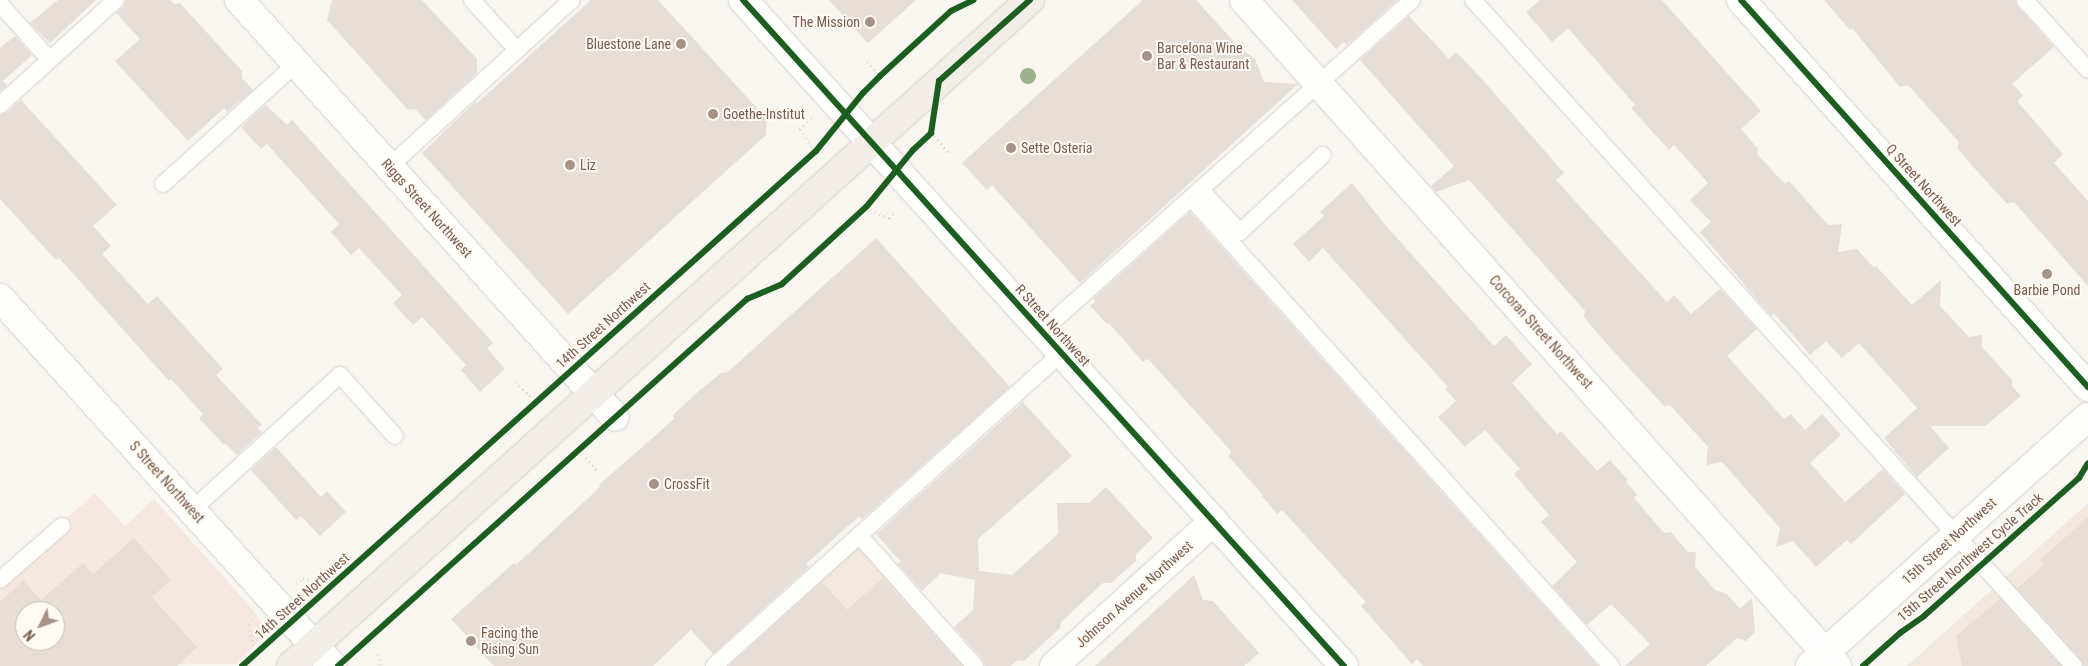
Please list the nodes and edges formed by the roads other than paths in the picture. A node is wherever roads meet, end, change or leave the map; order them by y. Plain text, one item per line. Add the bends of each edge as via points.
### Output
1 (116, 0) edge
2 (239, 0) edge
3 (472, 0) edge
4 (572, 0) edge
5 (743, 0) edge
6 (1030, 0) edge
7 (1244, 0) edge
8 (1412, 0) edge
9 (1473, 0) edge
10 (1741, 0) edge
11 (2025, 0) edge
12 (0, 4) edge
13 (517, 50) junction
14 (50, 60) junction
15 (296, 64) junction
16 (2088, 70) edge
17 (1318, 83) junction
18 (0, 105) edge
19 (872, 142) junction
20 (1323, 155) dead end
21 (390, 166) junction
22 (164, 184) dead end
23 (1196, 193) junction
24 (2, 303) edge
25 (1042, 331) junction
26 (1062, 353) junction
27 (2088, 386) edge
28 (593, 392) junction
29 (615, 417) road end
30 (2088, 417) edge
31 (395, 436) dead end
32 (192, 510) junction
33 (1214, 522) junction
34 (62, 526) dead end
35 (859, 535) junction
36 (1956, 535) junction
37 (0, 580) edge
38 (314, 645) junction
39 (1824, 661) edge
40 (291, 666) edge
41 (333, 666) edge
42 (714, 666) edge
43 (975, 666) edge
44 (1054, 666) edge
45 (1344, 666) edge
46 (1611, 666) edge
47 (2074, 666) edge

1 - 14 lane
2 - 15 street, Riggs Street Northwest
3 - 13 lane
4 - 13 lane
5 - 19 street, R Street Northwest
6 - 19 main road
7 - 17 street, Corcoran Street Northwest
8 - 17 lane
9 - 36 lane
10 - 27 street, Q Street Northwest
11 - 16 lane
12 - 14 lane
13 - 21 lane
14 - 18 lane
15 - 21 street, Riggs Street Northwest
15 - 22 lane
17 - 23 lane
17 - 39 street, Corcoran Street Northwest
19 - 25 street, R Street Northwest
19 - 28 main road
20 - 23 lane via 1240,232
21 - 28 street, Riggs Street Northwest
23 - 25 lane
23 - 46 lane
24 - 32 street, S Street Northwest
25 - 26 street, R Street Northwest
26 - 33 street, R Street Northwest
26 - 35 lane
28 - 29 street, Riggs Street Northwest
28 - 38 main road
30 - 36 street, 15th Street Northwest
31 - 32 lane via 340,375
32 - 38 street, S Street Northwest
33 - 44 street, Johnson Avenue Northwest
33 - 45 street, R Street Northwest
34 - 37 lane
35 - 42 lane
35 - 43 lane
36 - 39 street, 15th Street Northwest
36 - 47 lane
38 - 40 main road
38 - 41 street, S Street Northwest

